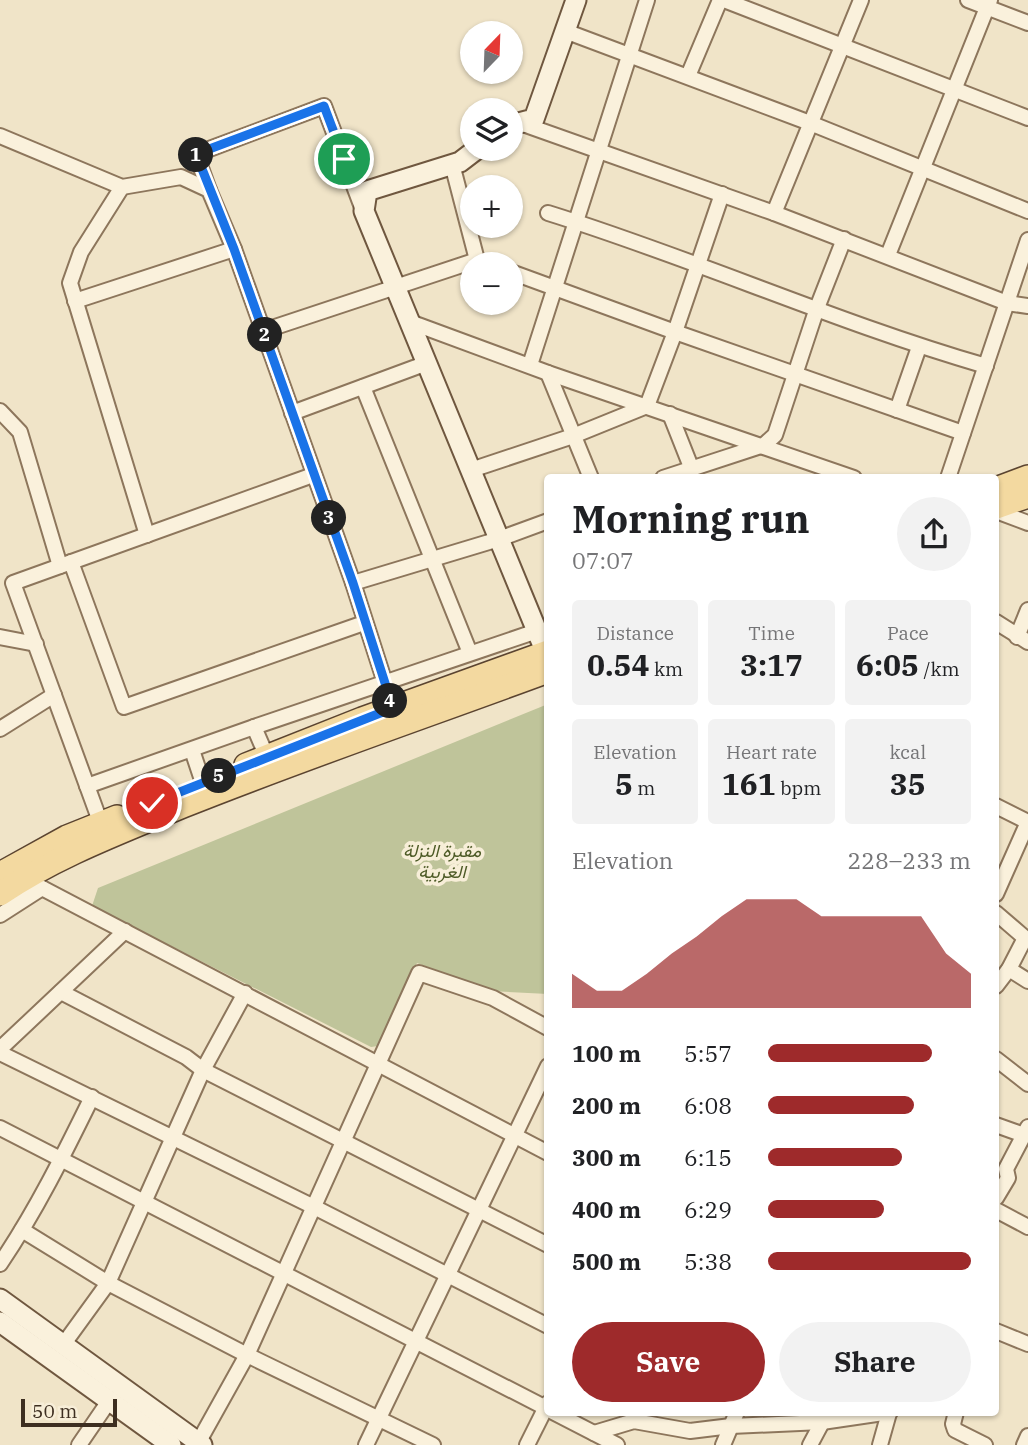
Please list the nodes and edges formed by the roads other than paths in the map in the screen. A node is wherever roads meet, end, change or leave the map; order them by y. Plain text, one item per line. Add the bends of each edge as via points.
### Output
1 (576, 0) edge
2 (647, 0) edge
3 (722, 0) edge
4 (861, 0) edge
5 (968, 0) edge
6 (988, 4) edge
7 (1028, 23) edge
8 (565, 31) junction
9 (842, 46) junction
10 (630, 53) junction
11 (688, 76) junction
12 (954, 89) junction
13 (1028, 118) edge
14 (523, 122) edge
15 (810, 123) junction
16 (523, 126) edge
17 (0, 136) edge
18 (599, 149) junction
19 (461, 161) edge
20 (452, 164) junction
21 (922, 170) junction
22 (122, 187) junction
23 (209, 190) junction
24 (722, 194) junction
25 (363, 211) junction
26 (1028, 211) edge
27 (548, 213) dead end
28 (774, 213) junction
29 (576, 222) junction
30 (844, 239) junction
31 (1028, 240) edge
32 (234, 249) junction
33 (481, 252) edge
34 (888, 255) junction
35 (698, 267) junction
36 (460, 269) edge
37 (523, 276) edge
38 (395, 287) junction
39 (555, 287) junction
40 (75, 301) junction
41 (1007, 303) junction
42 (1028, 306) edge
43 (817, 308) junction
44 (410, 322) junction
45 (263, 331) junction
46 (675, 332) junction
47 (919, 347) junction
48 (427, 363) junction
49 (530, 365) junction
50 (986, 366) junction
51 (548, 373) junction
52 (795, 375) junction
53 (363, 387) junction
54 (647, 406) junction
55 (897, 410) junction
56 (0, 411) edge
57 (292, 413) junction
58 (670, 414) junction
59 (963, 433) junction
60 (573, 436) junction
61 (764, 445) junction
62 (691, 467) junction
63 (471, 470) junction
64 (588, 474) edge
65 (673, 474) edge
66 (843, 474) edge
67 (949, 474) edge
68 (313, 475) junction
69 (1028, 477) edge
70 (999, 488) edge
71 (1028, 496) edge
72 (999, 508) edge
73 (999, 510) edge
74 (544, 522) edge
75 (1028, 523) edge
76 (147, 535) junction
77 (499, 539) junction
78 (430, 559) junction
79 (66, 564) junction
80 (353, 583) junction
81 (1028, 610) edge
82 (364, 622) junction
83 (999, 624) edge
84 (537, 631) junction
85 (0, 637) edge
86 (1022, 639) edge
87 (36, 644) junction
88 (470, 653) junction
89 (544, 655) edge
90 (544, 666) edge
91 (384, 682) junction
92 (54, 695) junction
93 (396, 717) junction
94 (254, 727) junction
95 (0, 729) edge
96 (192, 750) junction
97 (267, 757) junction
98 (203, 783) junction
99 (87, 786) junction
100 (999, 807) edge
101 (101, 824) junction
102 (10, 877) edge
103 (42, 887) junction
104 (999, 887) edge
105 (0, 894) edge
106 (0, 915) edge
107 (999, 916) edge
108 (125, 931) junction
109 (1027, 939) edge
110 (1009, 968) junction
111 (1028, 981) edge
112 (999, 982) edge
113 (61, 992) junction
114 (245, 993) junction
115 (544, 1026) edge
116 (0, 1051) edge
117 (999, 1061) edge
118 (378, 1062) junction
119 (203, 1070) junction
120 (544, 1074) edge
121 (1028, 1084) edge
122 (92, 1097) junction
123 (999, 1126) edge
124 (0, 1129) edge
125 (1026, 1131) edge
126 (514, 1136) junction
127 (173, 1139) junction
128 (343, 1139) junction
129 (544, 1151) edge
130 (61, 1160) junction
131 (999, 1193) edge
132 (143, 1202) junction
133 (314, 1207) junction
134 (479, 1209) junction
135 (999, 1212) edge
136 (1028, 1227) edge
137 (22, 1230) junction
138 (544, 1243) edge
139 (0, 1264) edge
140 (284, 1274) junction
141 (448, 1274) junction
142 (108, 1283) junction
143 (0, 1299) edge
144 (0, 1322) edge
145 (544, 1324) edge
146 (999, 1332) edge
147 (416, 1342) junction
148 (1028, 1344) edge
149 (63, 1345) junction
150 (247, 1355) junction
151 (109, 1401) junction
152 (544, 1406) edge
153 (544, 1415) edge
154 (563, 1416) edge
155 (635, 1416) edge
156 (735, 1416) edge
157 (889, 1416) edge
158 (955, 1416) edge
159 (825, 1417) edge
160 (379, 1419) junction
161 (731, 1426) junction
162 (594, 1433) junction
163 (1028, 1436) edge
164 (200, 1444) edge
165 (982, 1444) edge
166 (79, 1445) edge
167 (171, 1445) edge
168 (366, 1445) edge
169 (433, 1445) edge
170 (527, 1445) edge
171 (617, 1445) edge
172 (723, 1445) edge
173 (810, 1445) edge
174 (880, 1445) edge
175 (1024, 1445) edge

1 - 8 street
2 - 10 street
3 - 9 street
3 - 11 street
4 - 9 street
5 - 6 street
6 - 7 street
6 - 12 street
8 - 10 street
8 - 14 street via 534,119
9 - 12 street
9 - 15 street
10 - 11 street
10 - 18 street
11 - 15 street
12 - 13 street
12 - 21 street
15 - 21 street
15 - 28 street
16 - 18 street
17 - 22 street
18 - 24 street
18 - 29 street
19 - 20 street
20 - 25 street via 367,191
20 - 33 street
21 - 26 street
21 - 34 street
22 - 23 street via 181,177
22 - 40 street via 81,252 70,283
23 - 25 street via 196,154 324,106
23 - 32 street
24 - 28 street
24 - 35 street
25 - 38 street
27 - 29 street
28 - 30 street
29 - 35 street
29 - 39 street
30 - 34 street
30 - 43 street
31 - 41 street
32 - 40 street
32 - 45 street
34 - 41 street
35 - 43 street
35 - 46 street
36 - 38 street
37 - 39 street
38 - 44 street
38 - 45 street
39 - 46 street
39 - 49 street
40 - 76 street
41 - 42 street
41 - 50 street
43 - 47 street
43 - 52 street
44 - 48 street
44 - 49 street
45 - 57 street
46 - 52 street
46 - 54 street
47 - 50 street
47 - 55 street
48 - 53 street
48 - 63 street
49 - 51 street
50 - 59 street
51 - 54 street
51 - 60 street
52 - 55 street
52 - 61 street via 775,435
53 - 57 street
53 - 78 street
54 - 58 street
54 - 60 street
55 - 59 street
56 - 79 street via 20,432
57 - 68 street
58 - 61 street
58 - 62 street
59 - 67 street
60 - 63 street
60 - 64 street
61 - 62 street
61 - 66 street
62 - 65 street
63 - 77 street
68 - 76 street
68 - 80 street
69 - 70 main road
71 - 72 main road
73 - 75 street
74 - 77 street
76 - 79 street
77 - 78 street
77 - 84 street
78 - 80 street
78 - 88 street
79 - 82 street via 124,707
79 - 87 street via 13,583
80 - 82 street
81 - 86 street
82 - 91 street
83 - 86 street
84 - 88 street
84 - 89 street
85 - 87 street
87 - 92 street
88 - 91 street
90 - 93 main road
91 - 93 street
91 - 94 street
92 - 95 street
92 - 99 street
93 - 97 main road
93 - 102 main road
94 - 96 street
94 - 97 street
96 - 98 street
96 - 99 street
97 - 98 main road
98 - 101 main road
99 - 101 street
100 - 104 street via 1028,821
101 - 102 main road via 66,838
102 - 103 street
102 - 105 main road
103 - 106 street
103 - 108 street
107 - 109 street
108 - 113 street
108 - 114 street
109 - 110 street
110 - 111 street
110 - 112 street
113 - 116 street
113 - 119 street
114 - 118 street
114 - 119 street
115 - 118 street via 493,998 419,973
116 - 122 street
117 - 121 street
118 - 126 street
118 - 128 street
119 - 127 street
119 - 128 street
120 - 126 street
122 - 127 street
122 - 130 street
123 - 125 street
124 - 130 street
125 - 131 street
126 - 129 street
126 - 134 street
127 - 132 street
127 - 133 street
128 - 133 street
128 - 134 street
130 - 132 street
130 - 137 street
132 - 140 street
132 - 142 street
133 - 140 street
133 - 141 street
134 - 138 street
134 - 141 street
135 - 136 street
137 - 139 street
137 - 142 street
140 - 147 street
140 - 150 street
141 - 145 street
141 - 147 street
142 - 149 street
142 - 150 street
143 - 149 street
144 - 151 street
146 - 148 street
147 - 152 street
147 - 160 street
149 - 164 street
150 - 160 street
150 - 164 street
151 - 166 street
151 - 167 street
153 - 170 street
154 - 162 street
155 - 161 street via 691,1431
155 - 162 street
156 - 161 street
157 - 174 street
158 - 165 street via 955,1430
159 - 161 street
159 - 173 street
160 - 168 street
160 - 169 street
161 - 172 street
162 - 171 street
163 - 175 street

